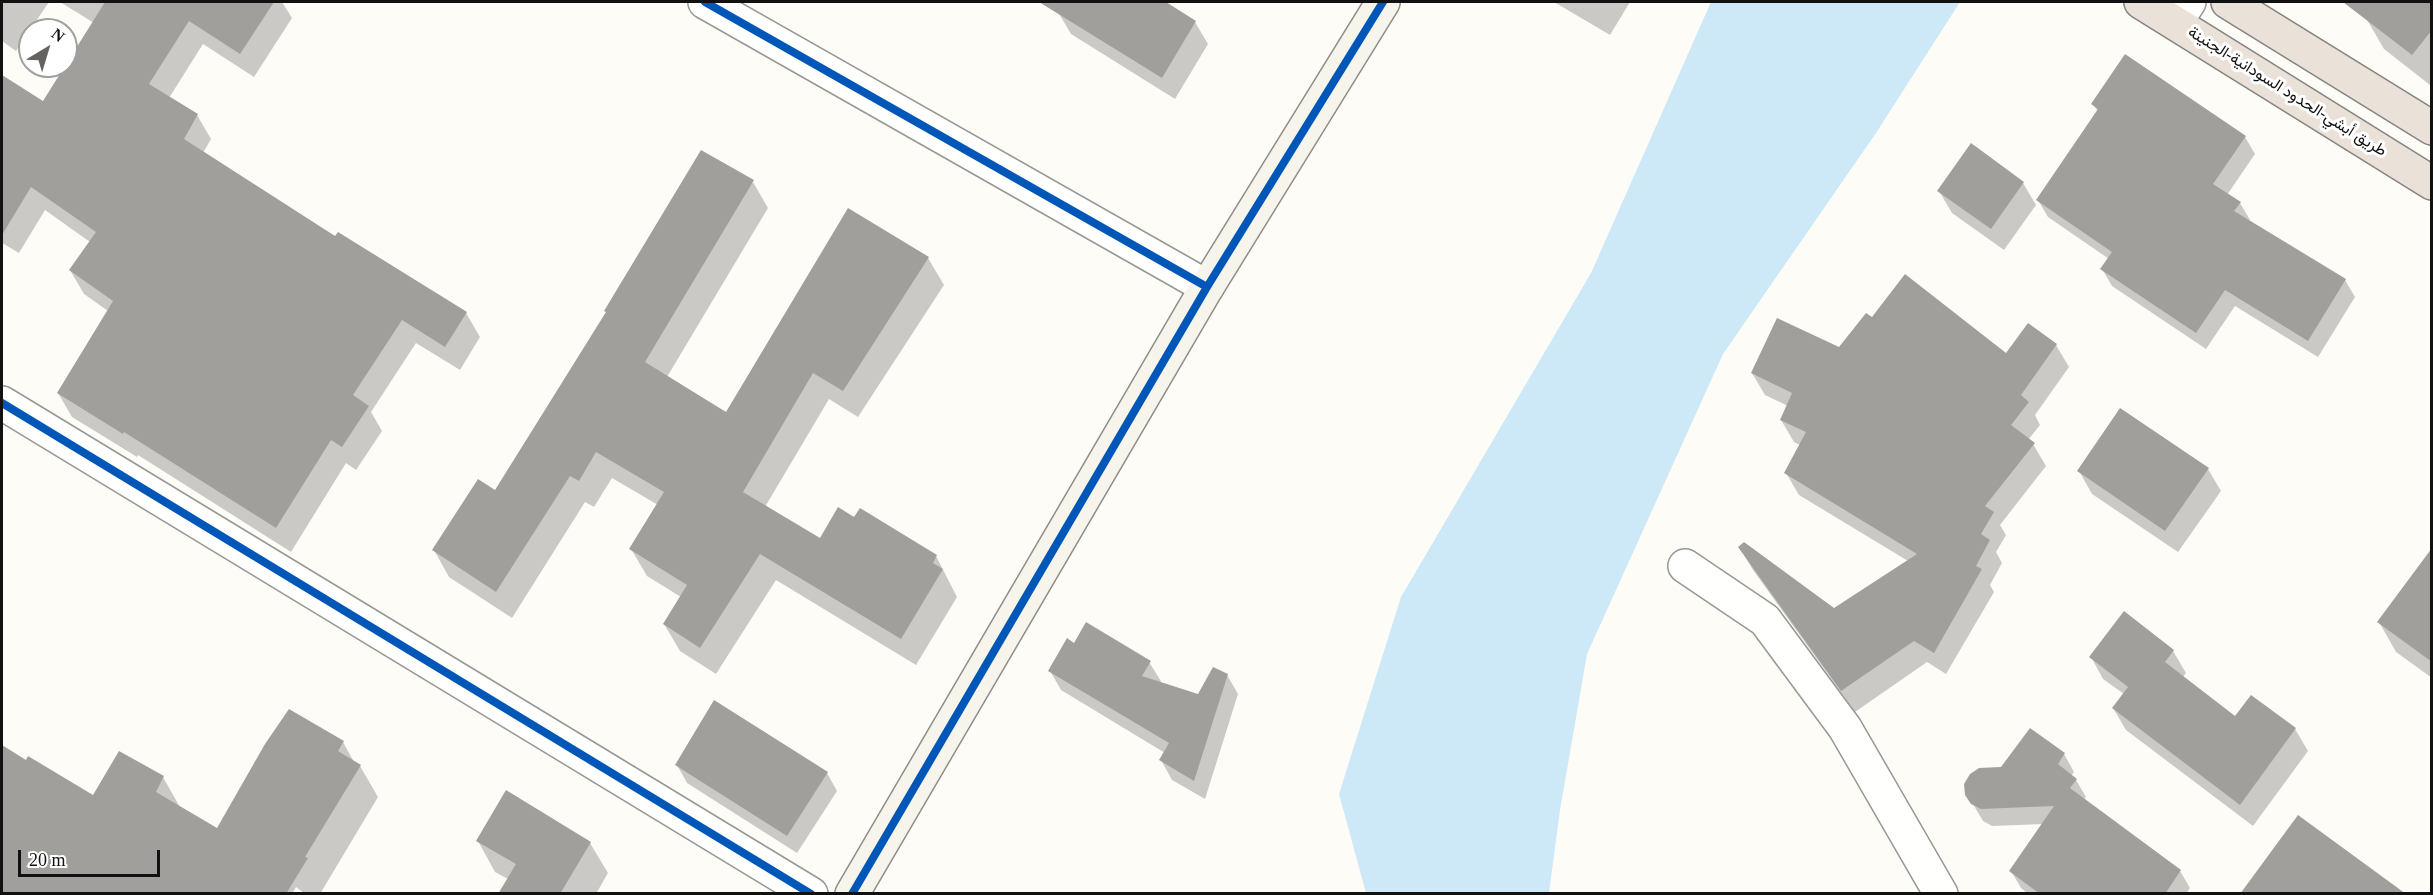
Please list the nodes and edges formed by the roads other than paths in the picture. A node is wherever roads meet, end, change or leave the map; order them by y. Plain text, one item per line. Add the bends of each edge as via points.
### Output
1 (705, 2) edge
2 (1383, 2) edge
3 (2142, 2) edge
4 (2228, 2) edge
5 (2183, 12) edge
6 (2432, 128) edge
7 (2432, 183) edge
8 (1207, 287) junction
9 (2, 403) edge
10 (1685, 566) dead end
11 (812, 894) edge
12 (852, 894) edge
13 (1941, 894) edge

1 - 8 street
2 - 8 street
3 - 5 highway, طريق أبشي-الحدود السودانية-الجنينة
4 - 6 highway
5 - 7 highway, طريق أبشي-الحدود السودانية-الجنينة
8 - 12 street
9 - 11 street
10 - 13 street via 1765,620 1845,728

